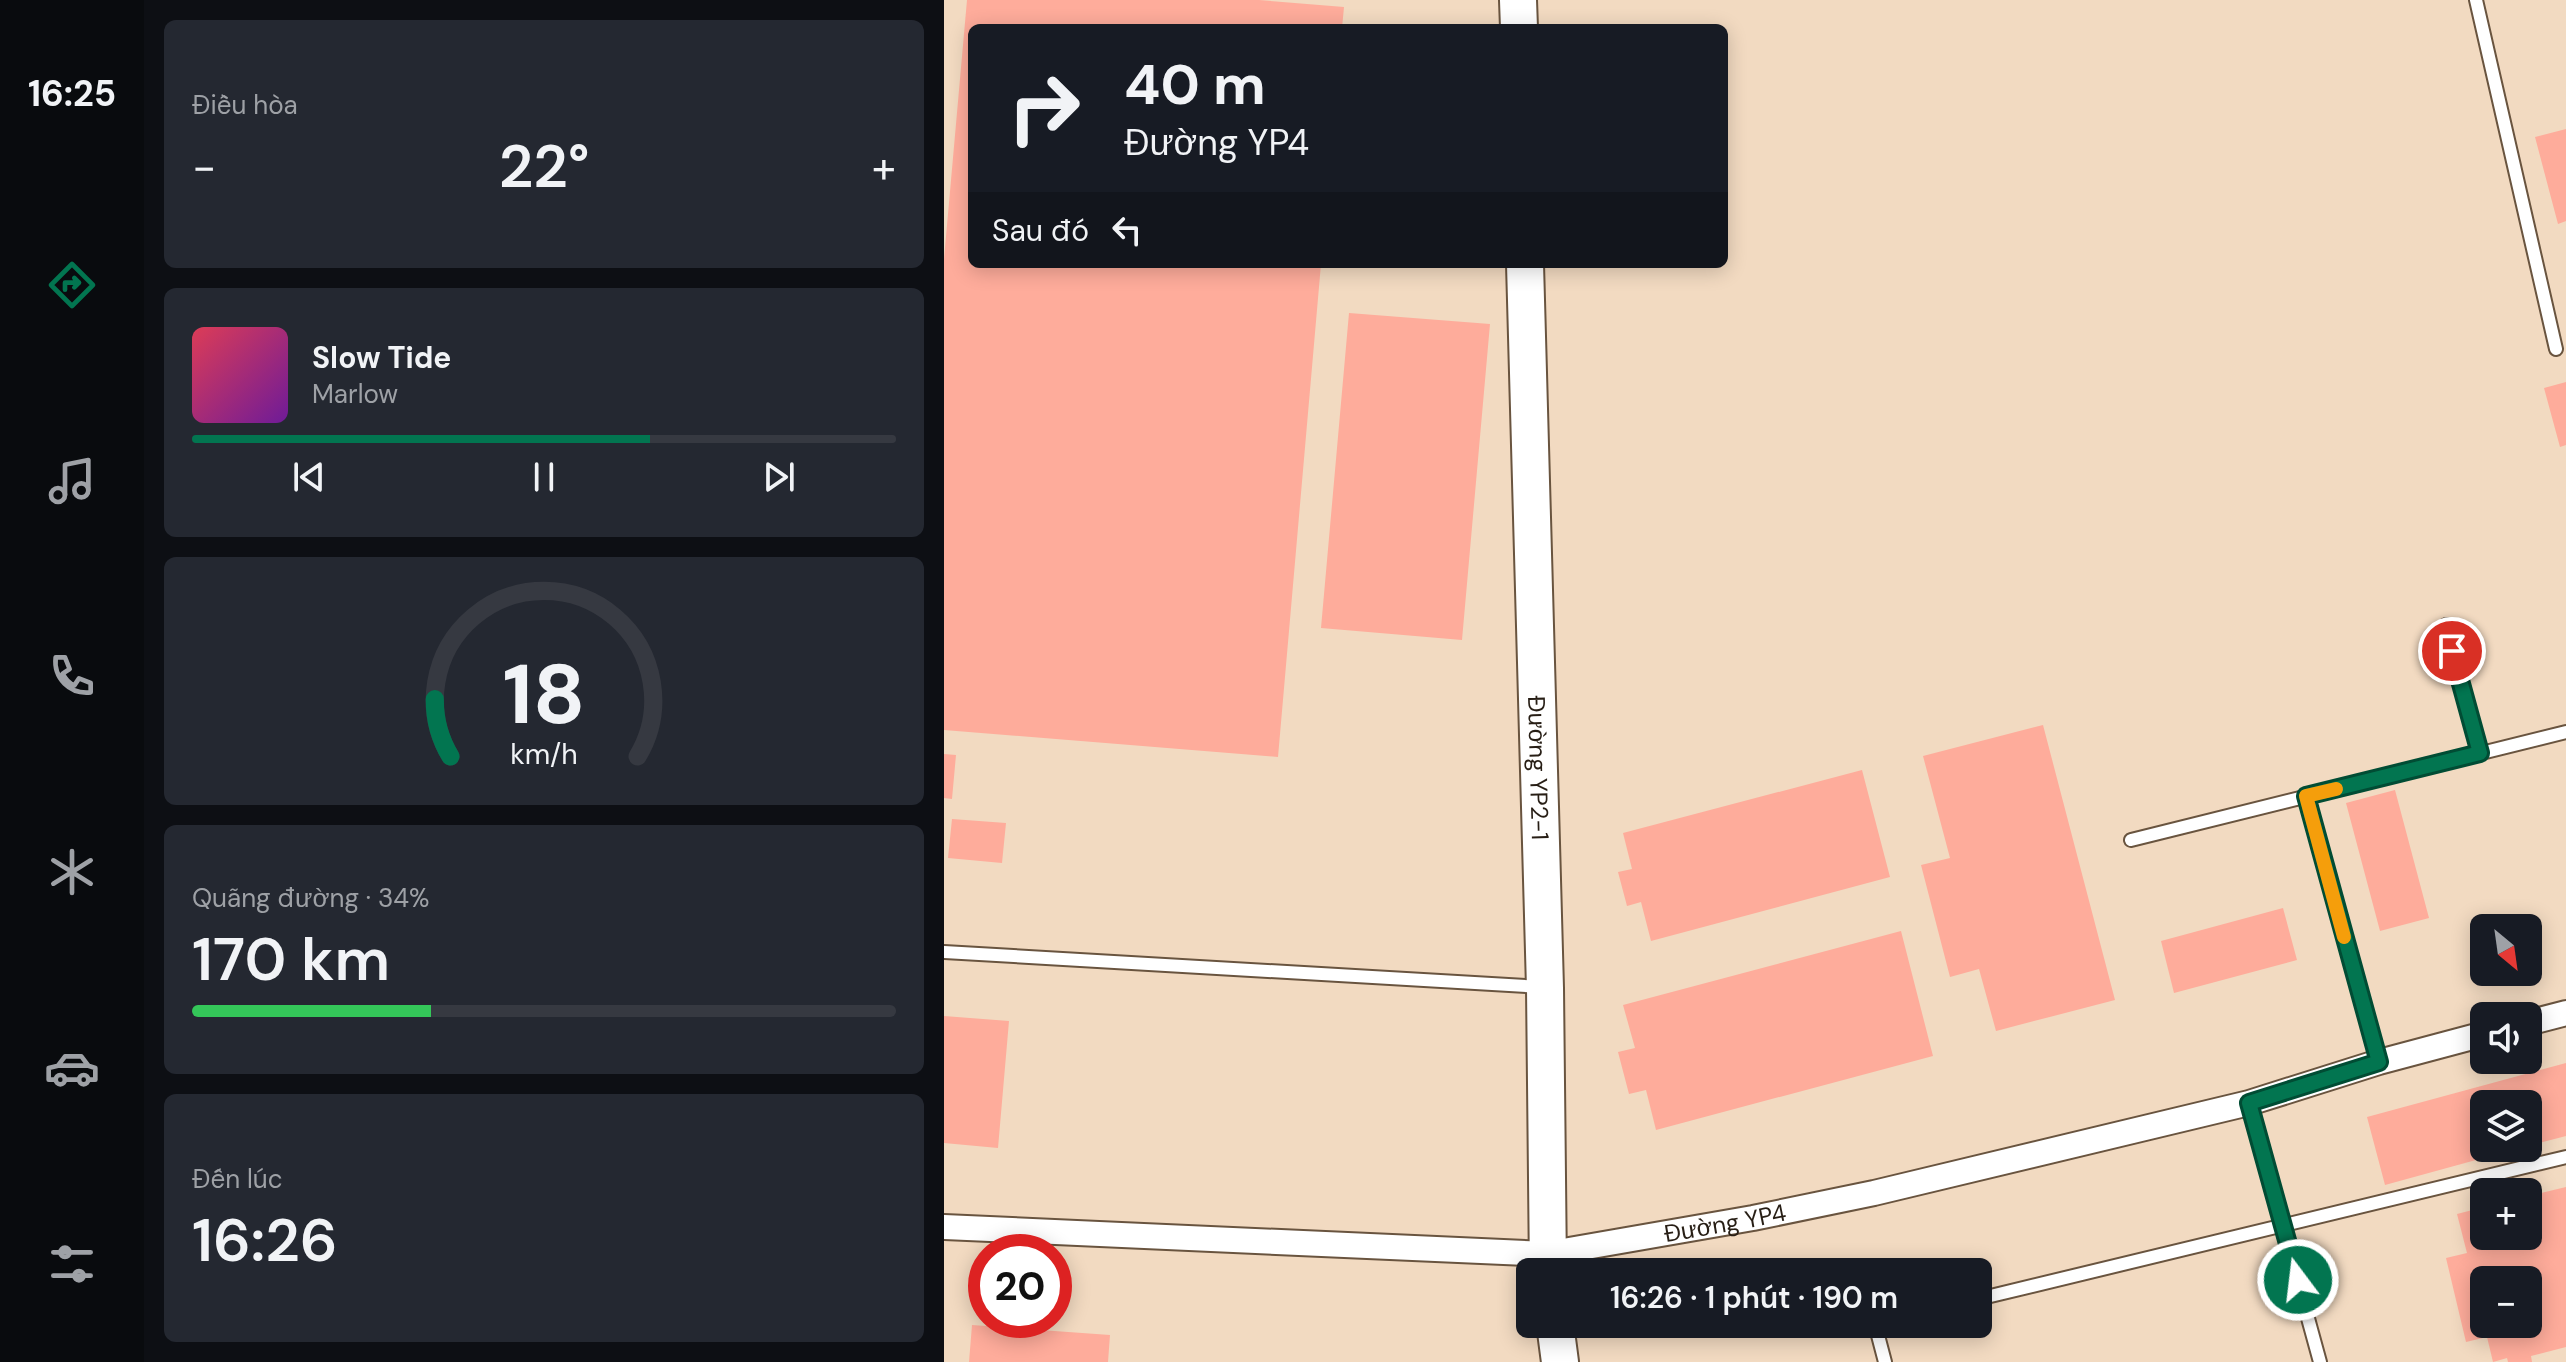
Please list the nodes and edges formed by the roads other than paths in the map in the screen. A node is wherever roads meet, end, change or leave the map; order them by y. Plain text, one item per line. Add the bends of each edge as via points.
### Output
1 (1518, 0) edge
2 (2476, 0) edge
3 (1519, 24) edge
4 (1525, 268) edge
5 (2556, 349) dead end
6 (2446, 625) dead end
7 (2566, 732) edge
8 (2480, 753) junction
9 (2306, 796) junction
10 (2131, 840) dead end
11 (944, 952) edge
12 (1545, 988) junction
13 (2566, 1013) edge
14 (2542, 1019) edge
15 (2470, 1038) edge
16 (2379, 1062) junction
17 (2249, 1103) junction
18 (2566, 1157) edge
19 (2284, 1225) junction
20 (944, 1227) edge
21 (1547, 1258) edge
22 (1570, 1258) edge
23 (1516, 1261) edge
24 (1992, 1296) edge
25 (1557, 1338) edge
26 (1879, 1338) edge
27 (1560, 1362) edge
28 (1885, 1362) edge
29 (2320, 1362) edge

1 - 3 street
2 - 5 lane
4 - 12 street, Đường YP2-1
6 - 8 lane
7 - 8 lane
8 - 9 lane
9 - 10 lane
9 - 16 lane
11 - 12 lane
12 - 21 street, Đường YP2-1
13 - 14 street
15 - 16 street, Đường YP4
16 - 17 street, Đường YP4
17 - 19 lane
17 - 22 street, Đường YP4 via 1874,1193
18 - 19 lane
19 - 24 lane
19 - 29 lane
20 - 23 street, Đường YP4
25 - 27 street
26 - 28 lane

